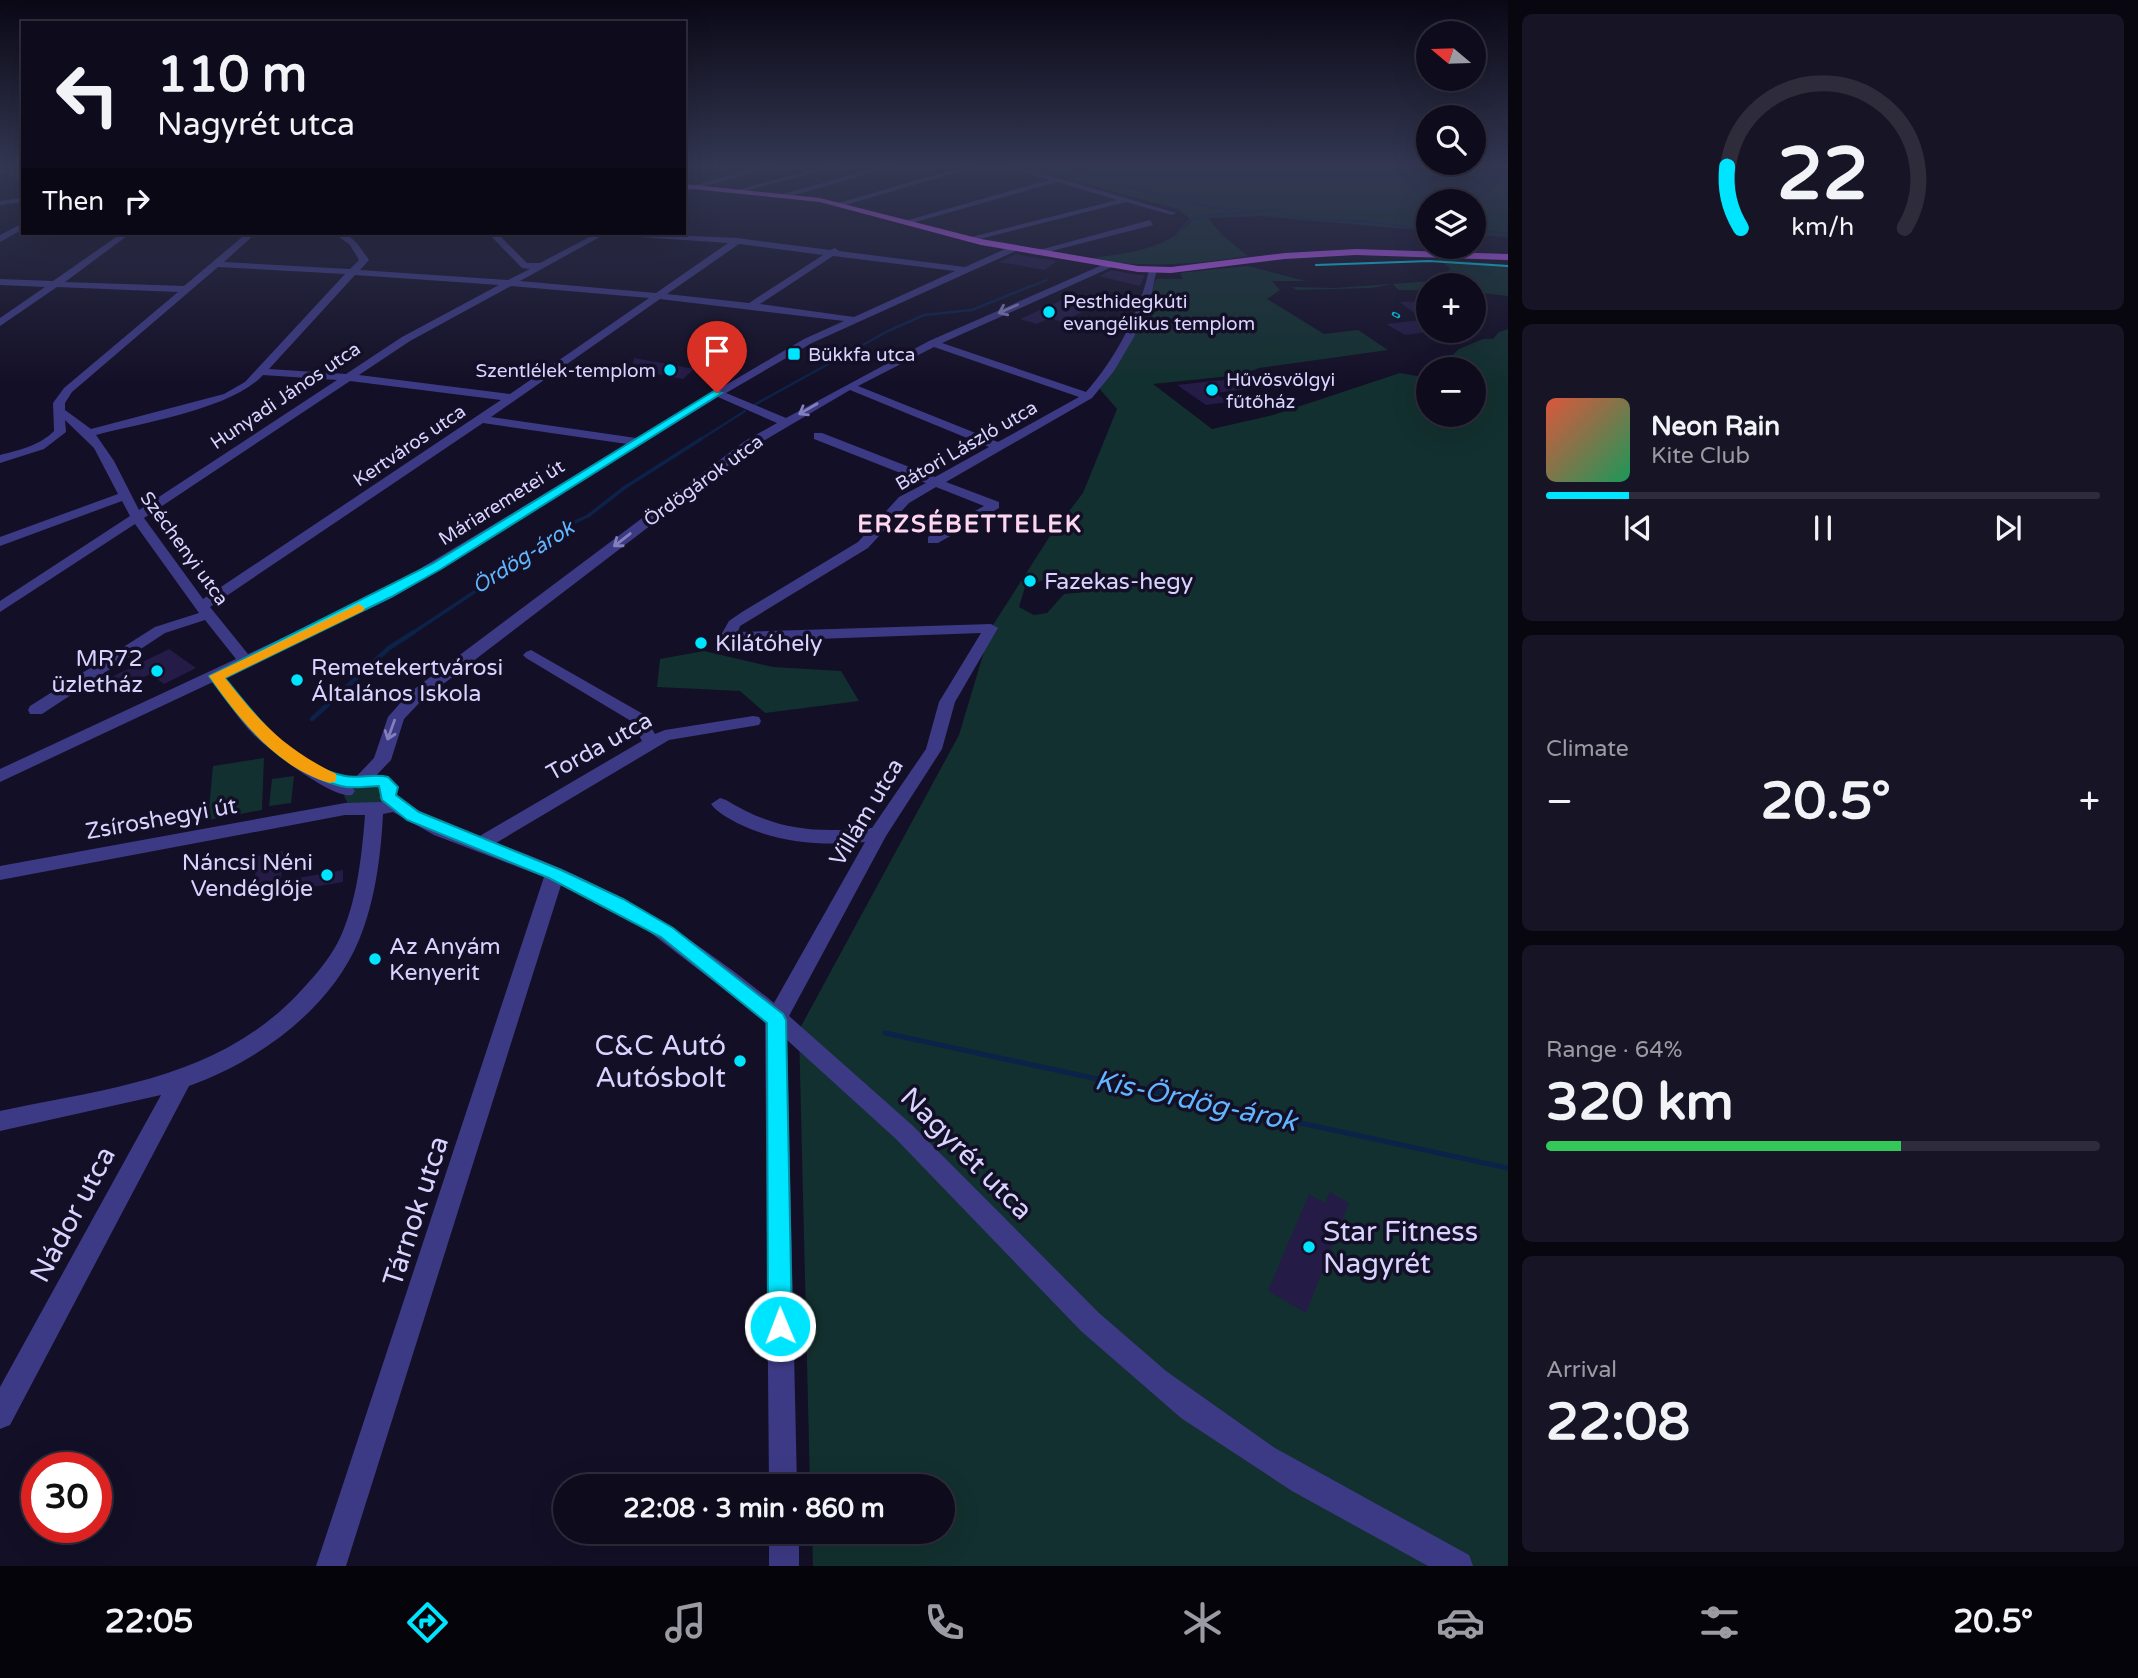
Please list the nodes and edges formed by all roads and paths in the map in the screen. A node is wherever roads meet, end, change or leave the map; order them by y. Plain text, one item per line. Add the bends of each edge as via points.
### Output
1 (118, 239) edge
2 (245, 239) edge
3 (347, 239) edge
4 (498, 239) edge
5 (591, 239) edge
6 (710, 239) edge
7 (968, 239) edge
8 (1087, 239) edge
9 (737, 241) junction
10 (1015, 248) junction
11 (835, 251) junction
12 (1416, 251) edge
13 (1036, 252) junction
14 (1486, 254) edge
15 (1508, 257) edge
16 (216, 264) junction
17 (1109, 265) junction
18 (540, 266) junction
19 (965, 270) junction
20 (1154, 270) junction
21 (353, 272) junction
22 (0, 282) edge
23 (510, 282) junction
24 (55, 284) junction
25 (187, 289) junction
26 (659, 296) junction
27 (751, 306) junction
28 (852, 319) junction
29 (0, 323) edge
30 (933, 343) junction
31 (263, 372) junction
32 (346, 377) junction
33 (849, 386) junction
34 (717, 393) junction
35 (1088, 396) junction
36 (513, 398) junction
37 (59, 416) junction
38 (481, 419) junction
39 (786, 422) junction
40 (91, 433) junction
41 (818, 436) dead end
42 (638, 442) junction
43 (999, 447) junction
44 (0, 459) edge
45 (932, 483) junction
46 (123, 496) junction
47 (136, 517) junction
48 (933, 540) dead end
49 (0, 542) edge
50 (0, 608) edge
51 (207, 610) junction
52 (991, 628) joint
53 (531, 655) dead end
54 (246, 662) junction
55 (216, 676) junction
56 (36, 710) dead end
57 (753, 721) dead end
58 (651, 742) junction
59 (0, 776) edge
60 (367, 803) junction
61 (720, 804) dead end
62 (878, 834) junction
63 (480, 844) junction
64 (0, 873) edge
65 (555, 874) junction
66 (776, 1020) junction
67 (180, 1081) junction
68 (0, 1121) edge
69 (0, 1415) edge
70 (783, 1474) edge
71 (784, 1544) edge
72 (331, 1566) edge
73 (784, 1566) edge
74 (1458, 1566) edge

1 - 24 street
2 - 16 street
3 - 21 street via 364,260
4 - 18 street via 526,265
5 - 18 street, Hunyadi János utca
6 - 9 street
7 - 10 main road
8 - 13 street
9 - 11 street
9 - 26 street, Kertváros utca
10 - 13 main road
10 - 19 street, Máriaremetei út
11 - 19 street
11 - 27 street
12 - 20 main road via 1319,254
13 - 17 main road
14 - 15 main road
16 - 21 street
16 - 25 street
17 - 20 main road
17 -> 30 street, Ördögárok utca
18 - 23 street, Hunyadi János utca
19 - 28 street, Máriaremetei út
20 - 35 street, Bátori László utca via 1134,323 1098,387
21 - 23 street
21 - 31 street
22 - 24 street
23 - 26 street
23 - 32 street, Hunyadi János utca via 406,338
24 - 25 street
24 - 29 street
25 - 37 street via 71,387 59,403
26 - 27 street
26 - 36 street, Kertváros utca
27 - 28 street
28 - 34 street, Máriaremetei út
30 - 33 street, Ördögárok utca
30 - 35 street
31 - 32 street
31 - 40 street via 228,396
32 - 36 street
32 - 47 street, Hunyadi János utca
33 -> 39 street, Ördögárok utca
33 - 43 street
34 - 39 street
34 - 42 street, Máriaremetei út
35 - 43 street, Bátori László utca
36 - 38 street, Kertváros utca
37 - 40 street, Széchenyi utca via 76,419
37 - 44 street via 56,438
38 - 42 street
38 - 51 street, Kertváros utca
39 -> 60 street, Ördögárok utca via 685,491 415,697 396,717
40 - 46 street, Széchenyi utca
41 - 45 street
42 - 54 street, Máriaremetei út via 424,573
43 - 45 street, Bátori László utca
45 - 48 street via 994,505
45 - 52 street, Bátori László utca via 904,500 863,545 747,615 734,624 729,635
46 - 47 street, Széchenyi utca
46 - 49 street
47 - 50 street, Hunyadi János utca
47 - 51 street, Széchenyi utca
51 - 54 street, Széchenyi utca
51 - 56 street, Kertváros utca via 160,630
52 - 62 street, Villám utca via 947,702 934,749
53 - 58 street via 637,718
54 - 55 street, Máriaremetei út
55 - 59 street, Máriaremetei út
55 - 60 street, Nagyrét utca via 259,731 299,762
57 - 58 street, Torda utca via 665,735
58 - 63 street, Torda utca
60 - 63 street, Nagyrét utca
60 - 64 street, Zsíroshegyi út
60 - 67 street, Ördögárok utca via 349,941 330,971 277,1028 228,1059
61 - 62 street via 785,836 825,839
62 - 66 street, Villám utca
63 - 65 street, Nagyrét utca
65 - 66 street, Nagyrét utca via 667,933
65 - 72 street, Tárnok utca
66 - 70 street
66 - 74 street, Nagyrét utca via 904,1132 1156,1381 1313,1489
67 - 68 street, Ördögárok utca
67 - 69 street, Nádor utca
71 - 73 street

